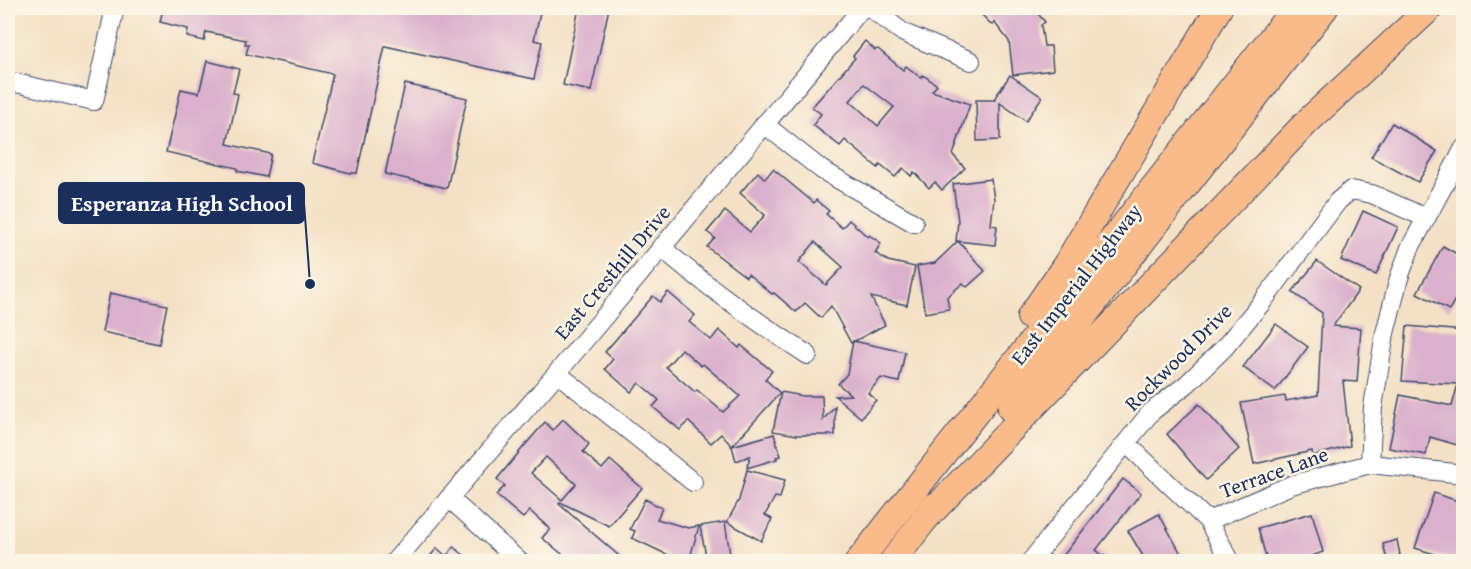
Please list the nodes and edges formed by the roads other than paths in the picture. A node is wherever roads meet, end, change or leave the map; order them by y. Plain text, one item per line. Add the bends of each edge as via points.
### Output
1 (115, 8) edge
2 (861, 8) edge
3 (870, 8) edge
4 (1219, 8) edge
5 (1294, 8) edge
6 (1325, 8) edge
7 (1430, 8) edge
8 (971, 61) dead end
9 (8, 81) edge
10 (764, 124) junction
11 (1464, 148) edge
12 (1426, 218) junction
13 (914, 223) dead end
14 (661, 247) junction
15 (808, 355) dead end
16 (557, 374) junction
17 (1126, 443) junction
18 (1370, 464) junction
19 (1464, 474) edge
20 (693, 482) dead end
21 (449, 498) junction
22 (899, 508) junction
23 (925, 519) junction
24 (1208, 521) junction
25 (394, 561) edge
26 (520, 561) edge
27 (858, 561) edge
28 (892, 561) edge
29 (1030, 561) edge
30 (1231, 561) edge

1 - 9 street via 94,101
2 - 10 street, East Cresthill Drive
3 - 8 street via 904,33
4 - 22 highway via 1067,263
5 - 22 highway, East Imperial Highway
6 - 23 highway, East Imperial Highway
7 - 23 highway via 1309,120
10 - 13 street via 822,170
10 - 14 street, East Cresthill Drive
11 - 12 street
12 - 17 street, Rockwood Drive via 1372,194 1351,190 1338,201 1224,348 1151,412
12 - 18 street via 1403,268 1389,316 1373,407
14 - 15 street via 751,318
14 - 16 street, East Cresthill Drive
16 - 20 street
16 - 21 street, East Cresthill Drive
17 - 24 street
17 - 29 street, Rockwood Drive
18 - 19 street, Terrace Lane
18 - 24 street, Terrace Lane via 1291,486
21 - 25 street, East Cresthill Drive
21 - 26 street
22 - 27 highway, East Imperial Highway
23 - 28 highway, East Imperial Highway
24 - 30 street

